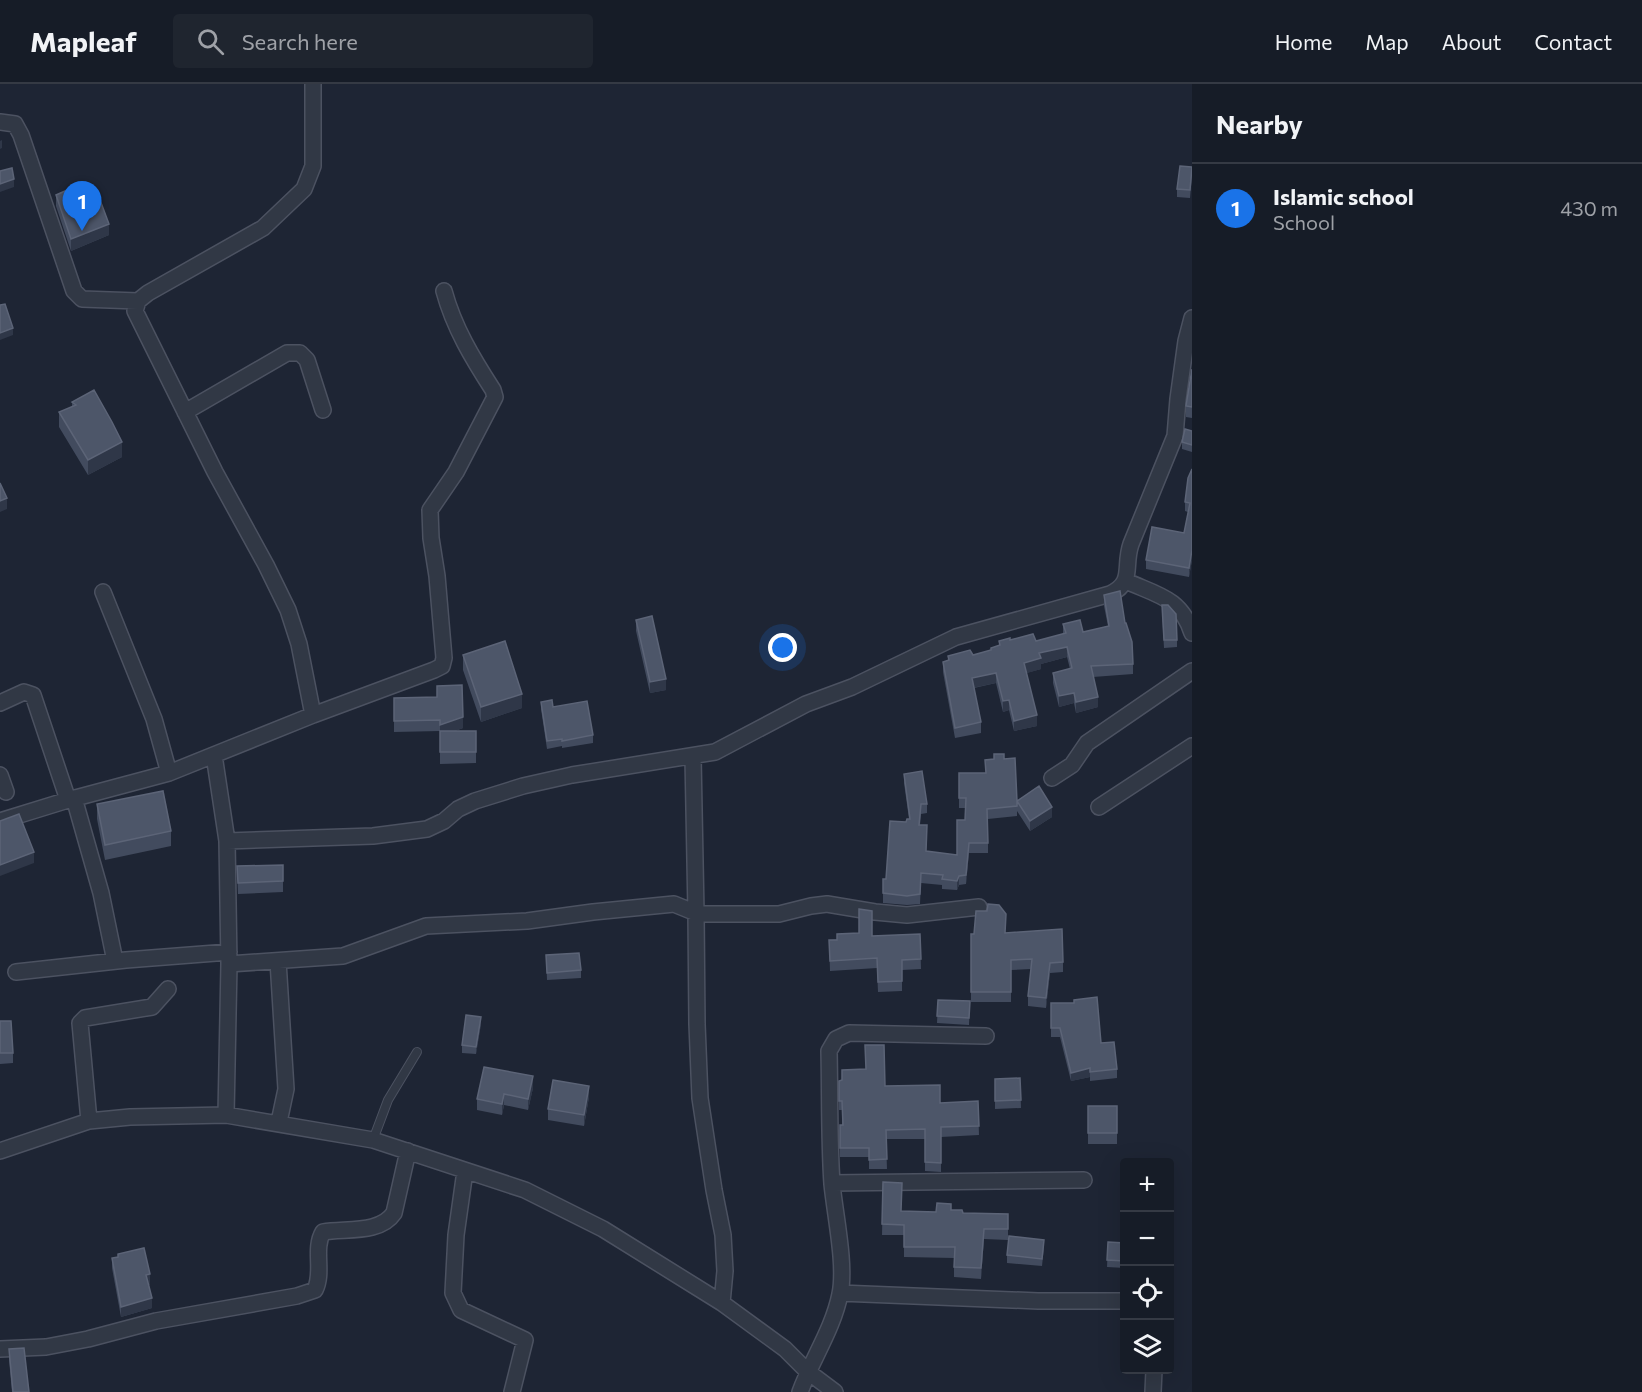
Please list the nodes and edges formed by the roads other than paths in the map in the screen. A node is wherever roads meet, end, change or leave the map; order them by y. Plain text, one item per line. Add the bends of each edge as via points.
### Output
1 (313, 84) edge
2 (0, 122) edge
3 (444, 291) dead end
4 (138, 301) junction
5 (1192, 318) edge
6 (323, 410) dead end
7 (185, 412) junction
8 (1126, 581) junction
9 (103, 592) dead end
10 (1192, 633) edge
11 (1192, 671) edge
12 (0, 703) edge
13 (313, 715) junction
14 (1192, 746) edge
15 (213, 755) junction
16 (693, 757) junction
17 (169, 773) junction
18 (0, 775) edge
19 (1052, 778) dead end
20 (6, 792) dead end
21 (71, 799) junction
22 (1099, 807) dead end
23 (0, 821) edge
24 (227, 841) junction
25 (979, 907) dead end
26 (696, 912) junction
27 (229, 958) junction
28 (115, 961) junction
29 (278, 961) junction
30 (16, 972) dead end
31 (168, 989) dead end
32 (986, 1036) dead end
33 (417, 1052) dead end
34 (226, 1115) junction
35 (89, 1121) junction
36 (279, 1122) junction
37 (373, 1140) junction
38 (0, 1151) edge
39 (408, 1151) junction
40 (465, 1171) junction
41 (1084, 1180) dead end
42 (832, 1183) junction
43 (840, 1293) junction
44 (1120, 1301) edge
45 (722, 1303) junction
46 (0, 1349) edge
47 (807, 1371) junction
48 (1154, 1374) edge
49 (512, 1392) edge
50 (800, 1392) edge
51 (835, 1392) edge
52 (1153, 1392) edge

1 - 4 street via 313,166 304,189 263,228
2 - 4 street via 15,123 21,135 74,291 82,298
3 - 13 street via 449,311 495,397 456,472 430,510 442,666
4 - 7 street via 135,311
5 - 8 street via 1175,436 1128,554
6 - 7 street via 307,360 300,353 287,353
7 - 13 street via 288,610
8 - 10 street via 1174,603 1183,612
8 - 16 street via 1110,594 956,637 852,687 806,704 715,752
9 - 17 street via 154,719
11 - 19 street via 1087,743 1072,765
12 - 21 street via 24,692 33,695
13 - 15 street
14 - 22 street
15 - 17 street
15 - 24 street
16 - 24 street via 523,786 475,801 427,829 373,836
16 - 26 street
17 - 21 street
18 - 20 street
21 - 23 street
21 - 28 street via 101,893
24 - 27 street
25 - 26 street via 915,915 827,904 779,914
26 - 29 street via 674,904 526,921 426,926 343,956
26 - 45 street via 700,1098 723,1234
27 - 28 street
27 - 29 street
27 - 34 street
28 - 30 street
29 - 36 street via 286,1089
31 - 35 street via 152,1007 85,1018 80,1023
32 - 42 street via 849,1033 836,1039 829,1051
33 - 37 lane via 388,1100
34 - 35 street
34 - 36 street
35 - 38 street
36 - 37 street
37 - 39 street
39 - 40 street
39 - 46 street via 389,1221 375,1227 323,1232 319,1239 319,1281 315,1290 156,1321 57,1346
40 - 45 street via 525,1190 603,1229
40 - 49 street via 453,1293 461,1310 525,1340
41 - 42 street
42 - 43 street
43 - 44 street
43 - 47 street via 832,1321
45 - 47 street via 785,1349
47 - 50 street
47 - 51 street
48 - 52 street

